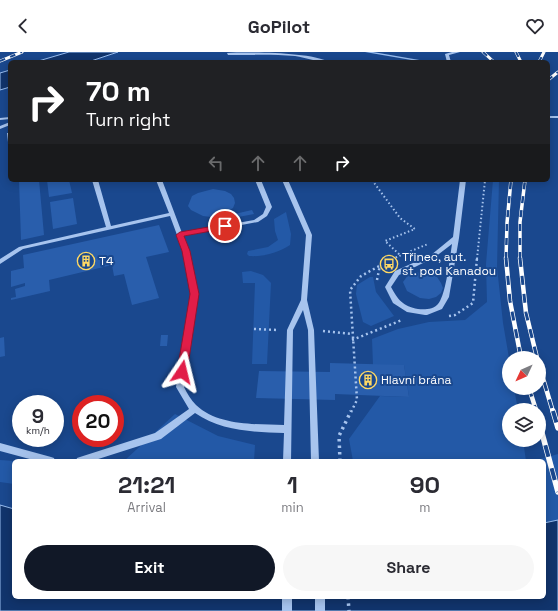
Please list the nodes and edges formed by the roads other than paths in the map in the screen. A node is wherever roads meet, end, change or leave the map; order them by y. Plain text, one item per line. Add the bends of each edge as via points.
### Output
1 (458, 52) edge
2 (228, 53) edge
3 (324, 60) edge
4 (448, 60) edge
5 (95, 182) edge
6 (160, 182) edge
7 (259, 182) edge
8 (286, 182) edge
9 (463, 182) edge
10 (172, 214) junction
11 (109, 228) junction
12 (180, 235) junction
13 (456, 238) junction
14 (0, 262) edge
15 (304, 300) junction
16 (195, 409) junction
17 (287, 429) junction
18 (0, 447) edge
19 (44, 459) edge
20 (86, 459) edge
21 (287, 459) edge
22 (315, 459) edge
23 (287, 599) edge
24 (320, 599) edge
25 (287, 611) edge
26 (320, 611) edge

1 - 4 street via 447,54
2 - 3 street via 306,56
5 - 11 street
6 - 10 street
7 - 12 street via 269,207 265,215 256,221
8 - 15 street via 309,235
9 - 13 street
10 - 11 street
10 - 12 street
11 - 14 street via 21,248
12 - 16 street via 186,251 194,294 180,387
13 - 13 street via 433,256 397,273 388,287 394,301 409,310 425,313 440,307 446,296
15 - 17 street via 290,330
15 - 22 street via 311,330
16 - 17 street via 208,417 241,427
16 - 20 street via 158,436
17 - 21 street
18 - 19 street
23 - 25 street
24 - 26 street

